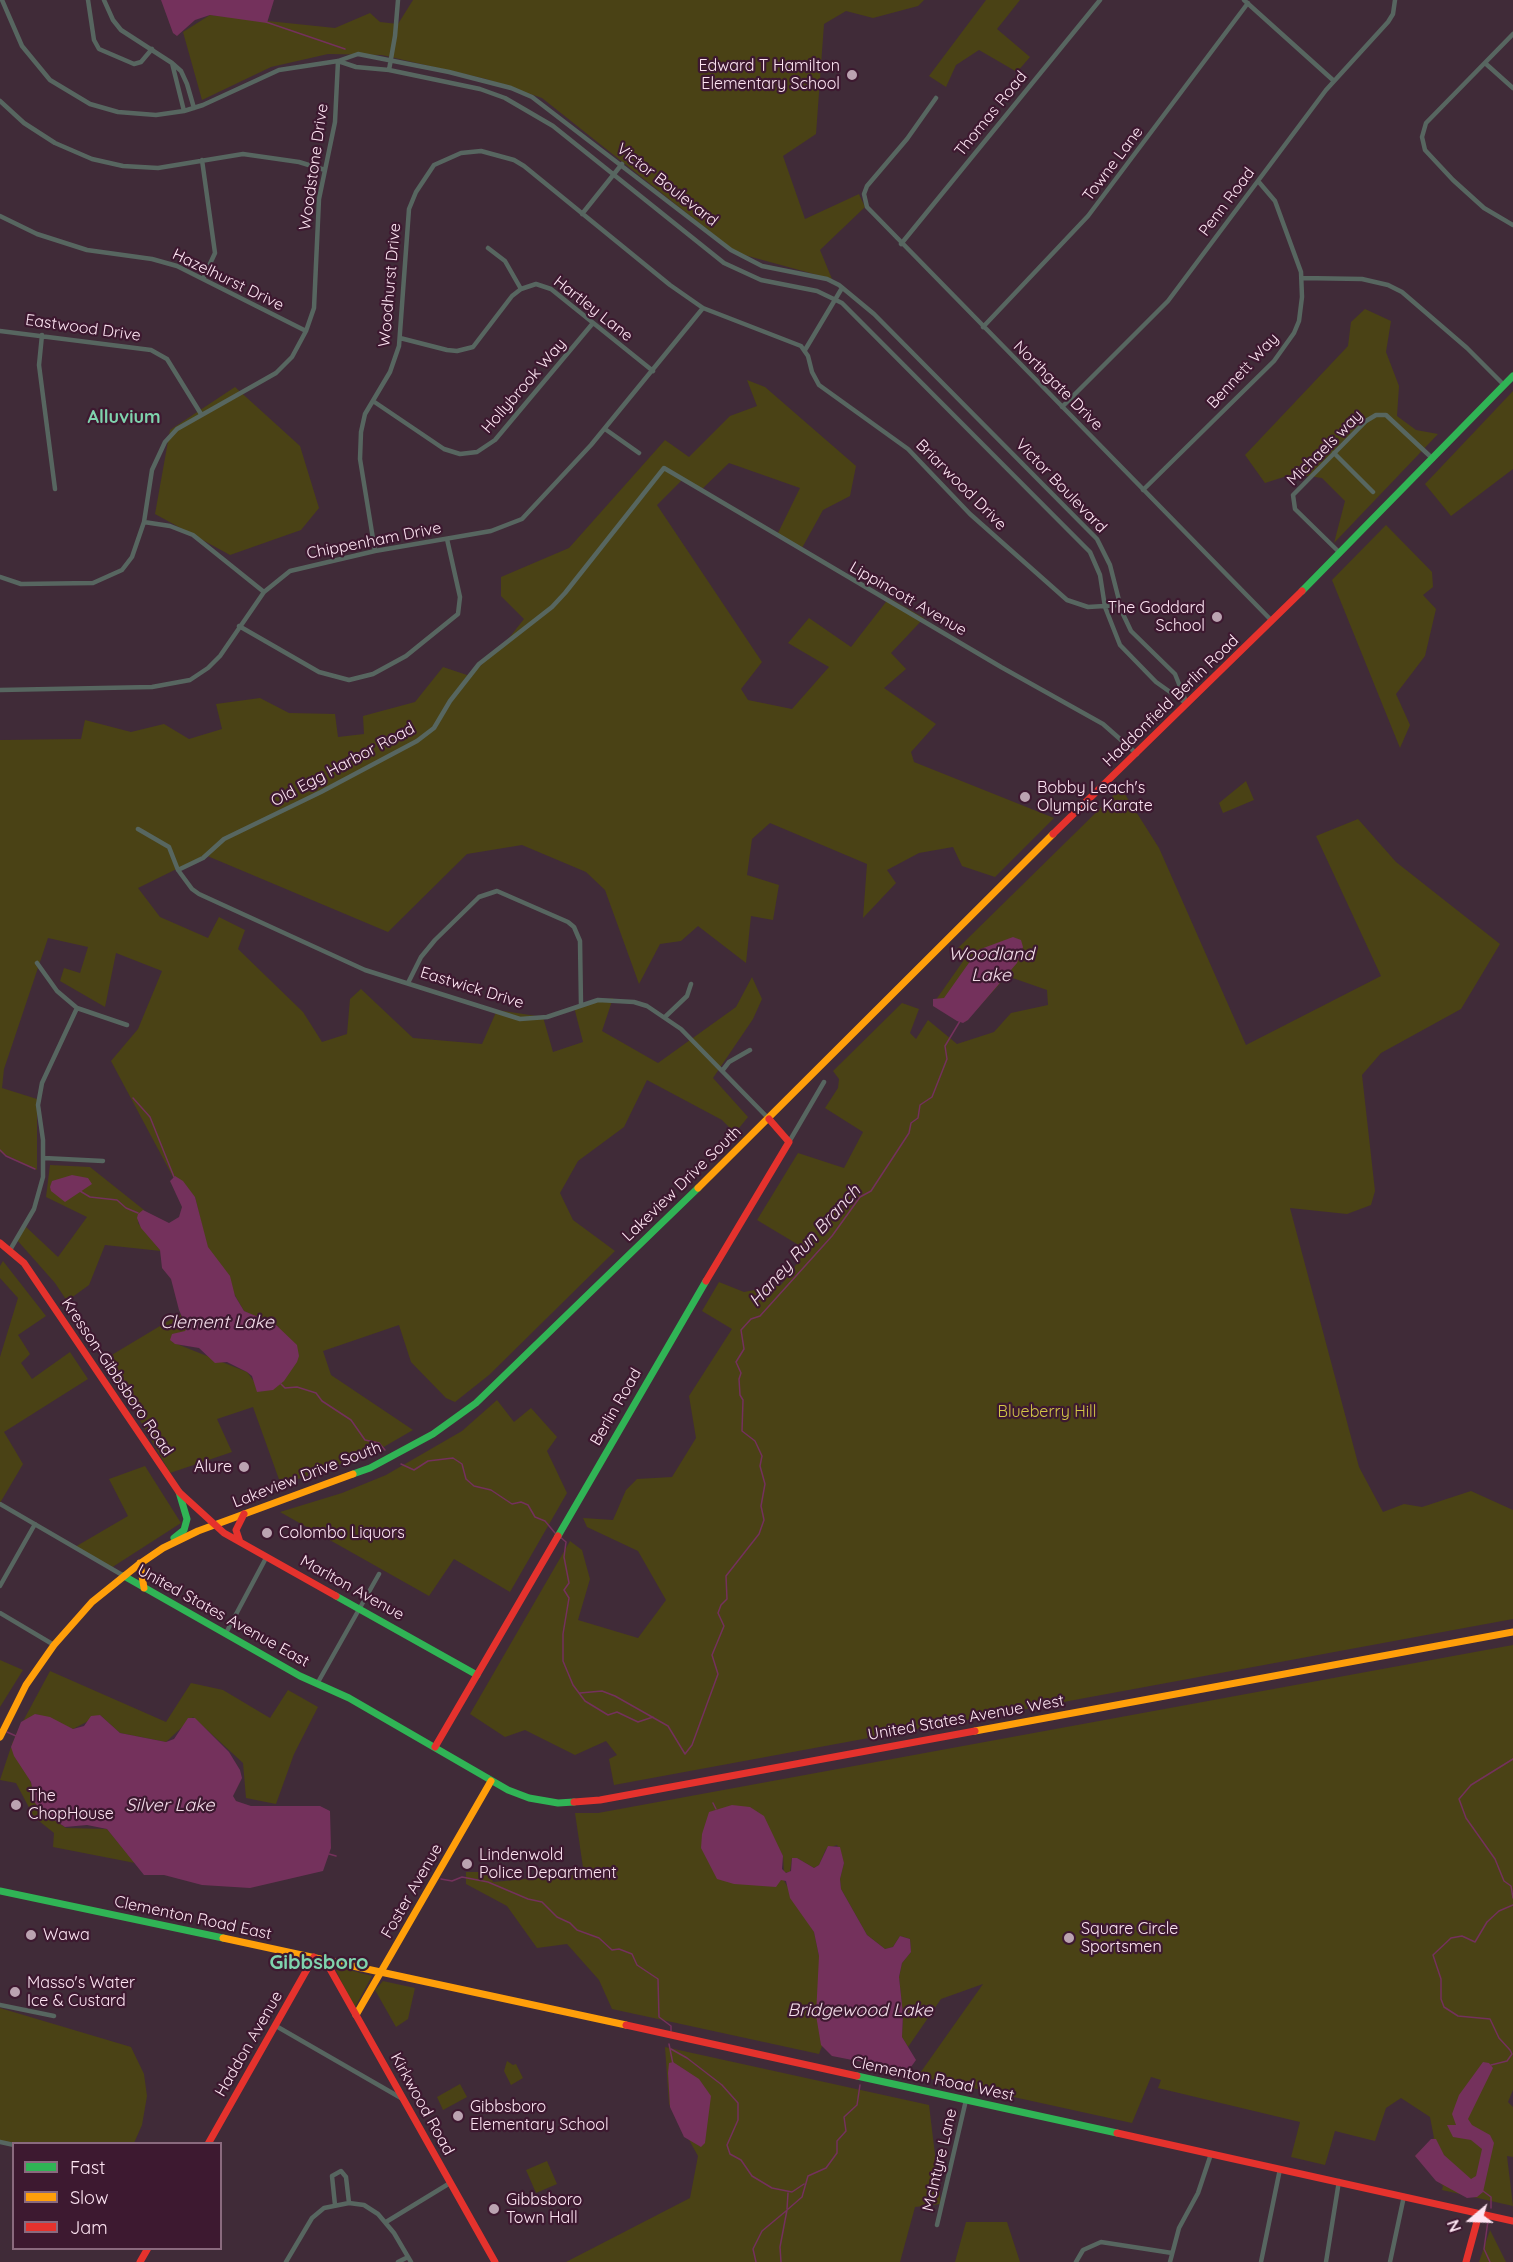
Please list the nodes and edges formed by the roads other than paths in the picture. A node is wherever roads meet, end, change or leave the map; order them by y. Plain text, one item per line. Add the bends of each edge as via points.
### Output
1 (2, 0) edge
2 (88, 0) edge
3 (104, 0) edge
4 (398, 0) edge
5 (1100, 0) edge
6 (1395, 0) edge
7 (1246, 2) edge
8 (1513, 34) edge
9 (152, 49) junction
10 (390, 59) junction
11 (338, 61) junction
12 (171, 63) junction
13 (1485, 63) junction
14 (389, 70) junction
15 (1334, 81) junction
16 (1513, 88) edge
17 (936, 98) dead end
18 (0, 101) edge
19 (194, 108) junction
20 (184, 111) junction
21 (202, 160) junction
22 (622, 164) junction
23 (325, 170) junction
24 (613, 174) junction
25 (1258, 181) junction
26 (582, 213) junction
27 (0, 216) edge
28 (1513, 224) edge
29 (901, 244) junction
30 (488, 248) dead end
31 (792, 272) junction
32 (1302, 278) junction
33 (203, 279) junction
34 (786, 286) junction
35 (842, 288) junction
36 (521, 289) junction
37 (836, 299) junction
38 (703, 308) junction
39 (593, 323) junction
40 (983, 327) junction
41 (0, 331) edge
42 (306, 331) junction
43 (42, 335) junction
44 (400, 338) junction
45 (805, 350) junction
46 (653, 371) junction
47 (1513, 376) edge
48 (1504, 385) junction
49 (373, 401) junction
50 (1062, 407) junction
51 (201, 414) junction
52 (605, 429) junction
53 (639, 453) dead end
54 (1334, 453) junction
55 (1433, 459) junction
56 (664, 468) joint
57 (55, 489) dead end
58 (1143, 490) junction
59 (1373, 492) dead end
60 (144, 522) junction
61 (447, 539) junction
62 (375, 551) junction
63 (1340, 554) junction
64 (0, 577) edge
65 (264, 592) junction
66 (1121, 605) junction
67 (1105, 607) junction
68 (1272, 621) junction
69 (239, 627) junction
70 (0, 690) edge
71 (1188, 704) junction
72 (1137, 754) junction
73 (138, 829) dead end
74 (178, 870) junction
75 (37, 963) dead end
76 (408, 983) junction
77 (691, 984) dead end
78 (581, 1005) junction
79 (77, 1008) junction
80 (665, 1017) junction
81 (127, 1025) dead end
82 (750, 1050) dead end
83 (722, 1071) junction
84 (824, 1082) dead end
85 (770, 1119) junction
86 (789, 1142) junction
87 (44, 1158) junction
88 (103, 1161) dead end
89 (0, 1243) edge
90 (10, 1250) junction
91 (179, 1492) junction
92 (0, 1504) edge
93 (246, 1513) junction
94 (35, 1524) junction
95 (214, 1524) junction
96 (240, 1542) junction
97 (163, 1548) junction
98 (266, 1557) junction
99 (140, 1563) junction
100 (379, 1575) dead end
101 (124, 1576) junction
102 (0, 1586) edge
103 (144, 1588) junction
104 (360, 1608) junction
105 (0, 1612) edge
106 (1513, 1632) edge
107 (226, 1634) junction
108 (54, 1645) junction
109 (477, 1675) junction
110 (317, 1684) junction
111 (0, 1737) edge
112 (435, 1747) junction
113 (491, 1781) junction
114 (0, 1892) edge
115 (314, 1957) junction
116 (326, 1959) junction
117 (381, 1972) junction
118 (0, 2005) edge
119 (356, 2015) junction
120 (54, 2016) dead end
121 (276, 2026) junction
122 (404, 2100) junction
123 (966, 2100) junction
124 (209, 2142) edge
125 (1212, 2154) junction
126 (1280, 2169) junction
127 (1339, 2181) junction
128 (451, 2182) junction
129 (1404, 2196) junction
130 (349, 2203) junction
131 (335, 2205) junction
132 (1479, 2214) junction
133 (1513, 2221) edge
134 (386, 2222) junction
135 (937, 2225) dead end
136 (1172, 2253) junction
137 (408, 2256) junction
138 (286, 2262) edge
139 (398, 2262) edge
140 (411, 2262) edge
141 (495, 2262) edge
142 (1076, 2262) edge
143 (1170, 2262) edge
144 (1261, 2262) edge
145 (1326, 2262) edge
146 (1390, 2262) edge
147 (1466, 2262) edge

1 - 20 street, Victor Boulevard via 22,46 39,69 63,89 90,104 118,112 147,116
2 - 9 street via 99,49 136,64
3 - 9 street via 117,26
4 - 10 street
5 - 29 street, Thomas Road
6 - 15 street, Penn Road via 1388,22
7 - 15 street
7 - 40 street, Towne Lane via 1088,216
8 - 13 street
9 - 12 street
10 - 11 street, Victor Boulevard via 358,54
10 - 14 street
10 - 22 street, Victor Boulevard via 511,88 532,97
11 - 14 street, Victor Boulevard
11 - 19 street, Victor Boulevard via 269,73
11 - 23 street, Woodstone Drive via 335,122
12 - 19 street via 181,71
12 - 20 street
13 - 16 street
13 - 28 street via 1426,123 1422,130 1423,146 1430,158 1484,207
14 - 24 street, Victor Boulevard via 505,98 553,126
15 - 25 street, Penn Road
17 - 29 street, Northgate Drive via 867,186 864,200 871,213
18 - 21 street via 55,143 93,159 150,168
19 - 20 street, Victor Boulevard
21 - 23 street via 264,155
21 - 33 street via 215,253
22 - 24 street
22 - 31 street, Victor Boulevard via 731,250 762,266
23 - 42 street, Woodstone Drive via 316,233 314,308
24 - 26 street
24 - 34 street, Victor Boulevard via 724,264
25 - 32 street, Bennett Way via 1275,201
25 - 50 street, Penn Road via 1168,301
26 - 38 street, Woodhurst Drive
26 - 44 street, Woodhurst Drive via 514,160 474,150 440,161 426,174 409,209
27 - 33 street, Hazelhurst Drive via 87,250 164,262
29 - 40 street, Northgate Drive
30 - 36 street via 505,261
31 - 34 street
31 - 35 street, Victor Boulevard via 817,276
32 - 48 street via 1362,279 1402,292
32 - 58 street, Bennett Way via 1299,321 1285,347
33 - 42 street, Hazelhurst Drive
34 - 37 street, Victor Boulevard
35 - 37 street
35 - 66 street, Victor Boulevard via 874,314 1097,539 1110,565
36 - 39 street, Hartley Lane via 543,285
36 - 44 street via 473,347 447,350
37 - 45 street
37 - 67 street, Victor Boulevard via 1090,552 1100,574
38 - 45 street, Woodhurst Drive
38 - 46 street, Chippenham Drive
39 - 46 street, Hartley Lane
39 - 49 street, Hollybrook Way via 495,440 477,452 460,454 444,449
40 - 50 street, Northgate Drive
41 - 43 street, Eastwood Drive
42 - 51 street, Woodstone Drive via 283,368
43 - 51 street, Eastwood Drive via 160,354 173,367
43 - 57 street via 39,366
44 - 49 street, Woodhurst Drive via 396,358
45 - 67 street, Briarwood Drive via 819,385 913,453 970,514 1067,600 1080,606
46 - 52 street, Chippenham Drive
47 - 48 street, Haddonfield Berlin Road
48 - 55 street, Haddonfield Berlin Road
49 - 62 street, Woodhurst Drive via 363,420 359,447
50 - 58 street, Northgate Drive
51 - 60 street, Woodstone Drive via 177,429 159,451
52 - 53 street
52 - 61 street, Chippenham Drive via 522,519 491,531
54 - 55 street, Michaels way via 1366,420 1386,415
54 - 59 street
54 - 63 street, Michaels way via 1293,495 1292,502
55 - 63 street, Haddonfield Berlin Road
56 - 72 street, Lippincott Avenue via 1103,724
56 - 74 street, Old Egg Harbor Road via 552,607 479,664 434,728 321,792 224,839 203,858
58 - 68 street, Northgate Drive
60 - 64 street, Woodstone Drive via 128,565 99,582 21,584
60 - 65 street via 193,534
61 - 62 street, Chippenham Drive
61 - 69 street via 460,597 458,614 406,656 373,674 349,680 319,672
62 - 65 street, Chippenham Drive via 290,571
63 - 68 street, Haddonfield Berlin Road
65 - 69 street, Chippenham Drive
66 - 67 street, Briarwood Drive
66 - 71 street, Victor Boulevard via 1135,637 1175,674
67 - 71 street, Victor Boulevard via 1127,654 1156,682
68 - 71 street, Haddonfield Berlin Road
69 - 70 street, Chippenham Drive via 208,668 190,680 170,686
71 - 72 street, Haddonfield Berlin Road
72 - 85 street, Haddonfield Berlin Road via 1056,830
73 - 74 street, Eastwick Drive via 169,847
74 - 76 street, Eastwick Drive via 192,889 210,900 345,963
75 - 79 street via 57,991
76 - 78 street, Eastwick Drive via 520,1019 547,1017
76 - 78 street via 435,939 479,897 498,891 574,927 580,941
77 - 80 street via 687,996
78 - 80 street, Eastwick Drive via 598,1000 634,1002
79 - 81 street
79 - 87 street via 39,1093
80 - 83 street, Eastwick Drive
82 - 83 street
83 - 85 street, Eastwick Drive
84 - 86 street, Berlin Road
85 - 86 street, Eastwick Drive
85 - 93 street, Lakeview Drive South via 493,1388 450,1423 369,1468
86 - 109 street, Berlin Road
87 - 88 street
87 - 90 street via 34,1209
89 - 90 street, Kresson-Gibbsboro Road
90 - 91 street, Kresson-Gibbsboro Road via 24,1263
91 - 95 street, Kresson-Gibbsboro Road
91 - 97 street via 186,1511 186,1527
92 - 94 street, United States Avenue East
93 - 95 street, Lakeview Drive South
93 - 96 street via 236,1530
94 - 101 street, United States Avenue East
94 - 102 street
95 - 96 street, Marlton Avenue
95 - 97 street, Lakeview Drive South
96 - 98 street, Marlton Avenue
97 - 99 street, Lakeview Drive South
98 - 104 street, Marlton Avenue
98 - 107 street
99 - 101 street, Lakeview Drive South
99 - 103 street
100 - 104 street
101 - 103 street, United States Avenue East
101 - 108 street, Lakeview Drive South via 93,1602
103 - 107 street, United States Avenue East
104 - 109 street, Marlton Avenue
104 - 110 street
105 - 108 street
106 - 113 street, United States Avenue West via 600,1800 542,1801
107 - 110 street, United States Avenue East
108 - 111 street, Lakeview Drive South via 26,1685
109 - 112 street, Berlin Road
110 - 112 street, United States Avenue East
112 - 113 street, United States Avenue West
113 - 117 street, Foster Avenue
114 - 115 street, Clementon Road East
115 - 116 street, Clementon Road East
115 - 121 street, Haddon Avenue
116 - 117 street, Clementon Road East
116 - 119 street, Kirkwood Road
117 - 119 street, Foster Avenue
117 - 123 street, Clementon Road West
118 - 120 street
119 - 122 street, Kirkwood Road
121 - 122 street
121 - 124 street, Haddon Avenue
122 - 128 street, Kirkwood Road
123 - 125 street, Clementon Road West
123 - 135 street, McIntyre Lane
125 - 126 street, Clementon Road West
125 - 136 street
126 - 127 street, Clementon Road West
126 - 144 street
127 - 129 street, Clementon Road West
127 - 145 street
128 - 134 street
128 - 141 street, Kirkwood Road
129 - 132 street, Clementon Road West
129 - 146 street
130 - 131 street
130 - 131 street via 346,2178 341,2171 332,2176
130 - 134 street via 372,2209
131 - 138 street via 312,2218
132 - 133 street, Clementon Road West
132 - 147 street
134 - 137 street
136 - 142 street via 1101,2242 1083,2250
136 - 143 street
137 - 139 street
137 - 140 street

